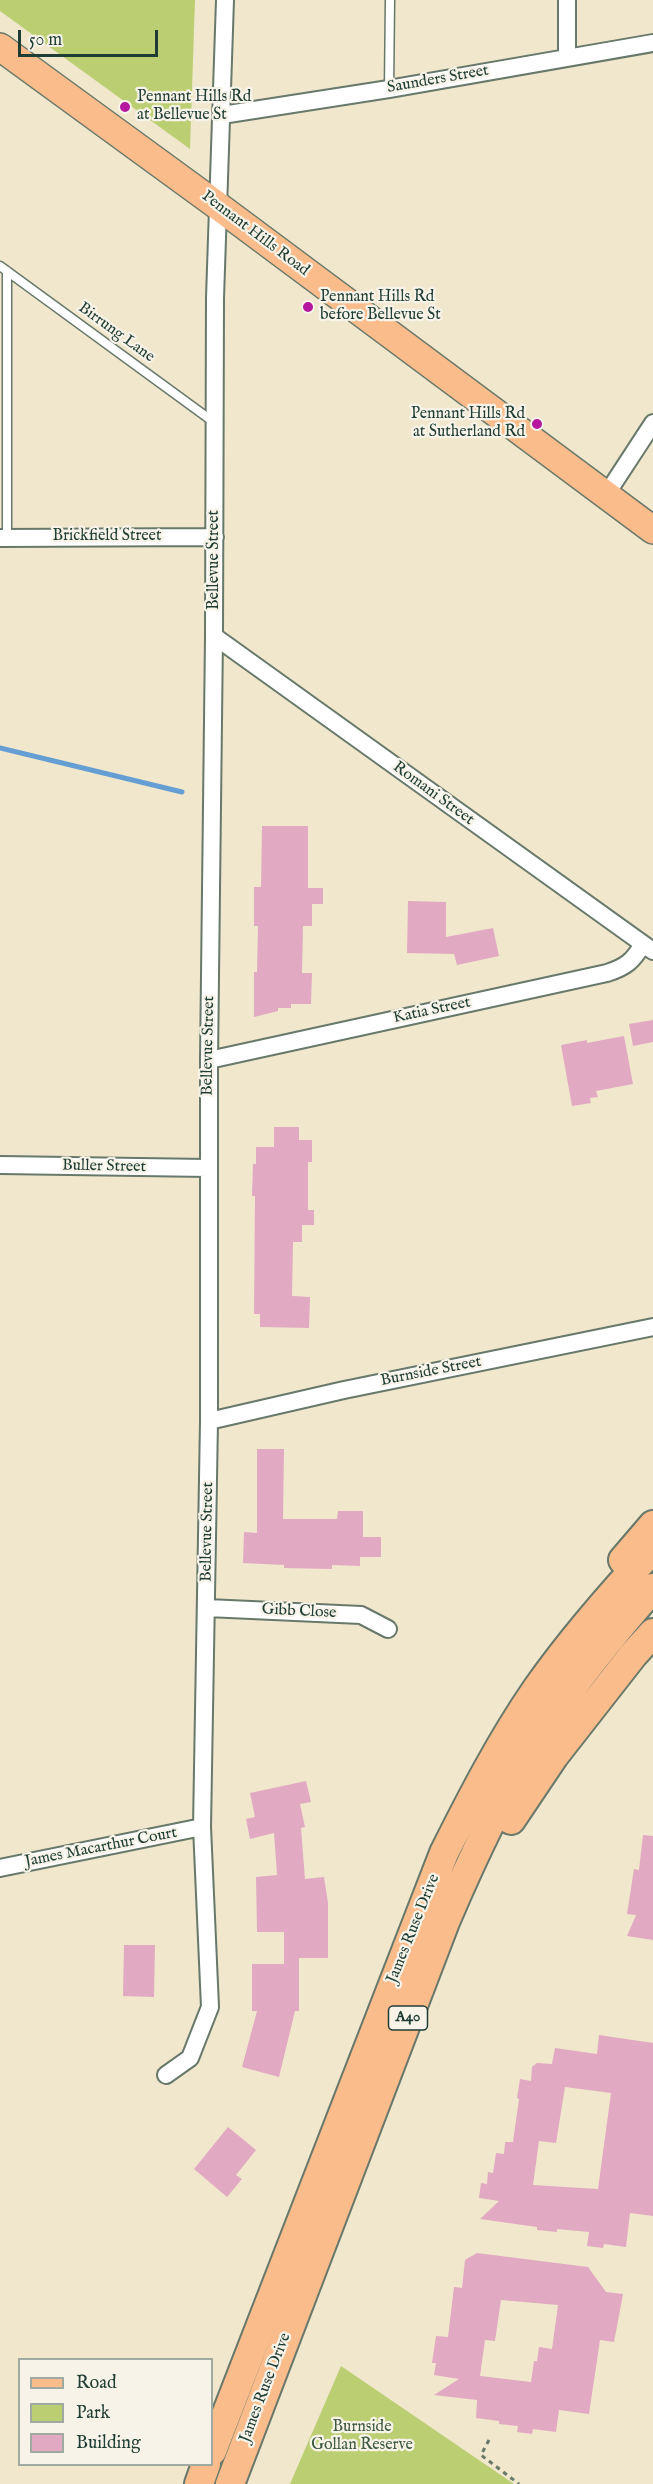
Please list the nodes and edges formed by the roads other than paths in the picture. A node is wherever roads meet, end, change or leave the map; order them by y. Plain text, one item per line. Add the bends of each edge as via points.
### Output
1 (225, 0) edge
2 (390, 0) edge
3 (567, 0) edge
4 (653, 43) edge
5 (0, 47) edge
6 (567, 56) junction
7 (388, 89) junction
8 (222, 115) junction
9 (218, 206) junction
10 (3, 268) edge
11 (653, 423) edge
12 (215, 424) junction
13 (606, 495) junction
14 (653, 530) edge
15 (215, 537) junction
16 (3, 538) edge
17 (214, 636) junction
18 (648, 947) edge
19 (208, 1060) junction
20 (0, 1166) edge
21 (208, 1168) junction
22 (653, 1327) edge
23 (209, 1421) junction
24 (653, 1525) edge
25 (653, 1549) edge
26 (653, 1588) edge
27 (207, 1608) junction
28 (388, 1629) dead end
29 (653, 1633) edge
30 (536, 1691) junction
31 (202, 1827) junction
32 (0, 1868) edge
33 (445, 1922) junction
34 (165, 2075) dead end
35 (213, 2448) edge
36 (205, 2466) edge
37 (199, 2484) edge
38 (230, 2484) edge

1 - 8 street, Bellevue Street
2 - 7 lane
3 - 6 street
4 - 6 street, Saunders Street
5 - 9 main road, Pennant Hills Road
6 - 7 street, Saunders Street
7 - 8 street, Saunders Street
8 - 9 street, Bellevue Street
9 - 12 street, Bellevue Street
9 - 13 main road, Pennant Hills Road
10 - 12 lane, Birrung Lane
10 - 16 lane
11 - 13 street
12 - 15 street, Bellevue Street
13 - 14 main road, Pennant Hills Road
15 - 16 street, Brickfield Street
15 - 17 street, Bellevue Street
17 - 18 street, Romani Street
17 - 19 street, Bellevue Street
18 - 19 street, Katia Street via 623,968 607,973
19 - 21 street, Bellevue Street
20 - 21 street, Buller Street
21 - 23 street, Bellevue Street
22 - 23 street, Burnside Street
23 - 27 street, Bellevue Street
24 - 30 highway via 611,1573 572,1628
25 - 30 highway, James Ruse Drive / A40 via 579,1633
26 - 33 highway, James Ruse Drive / A40 via 574,1684 534,1743 501,1801
27 - 28 street, Gibb Close via 361,1615
27 - 31 street, Bellevue Street
29 - 33 highway via 554,1756
30 - 35 highway, James Ruse Drive / A40 via 473,1794 440,1863
31 - 32 street, James Macarthur Court
31 - 34 street, Bellevue Street via 210,2007 190,2058
33 - 38 highway, James Ruse Drive / A40
36 - 37 highway

